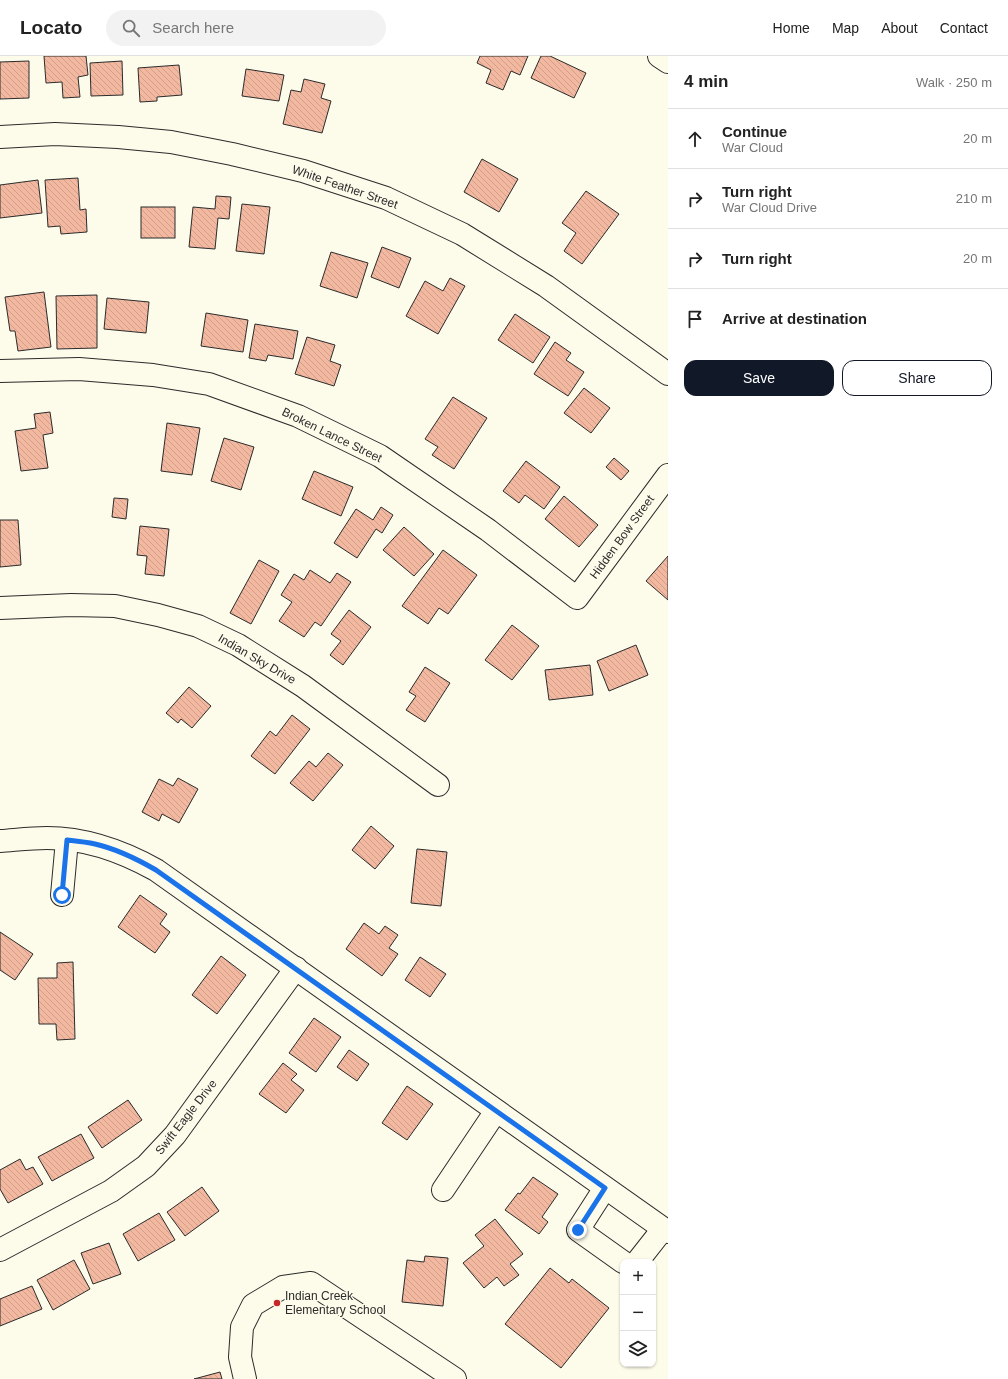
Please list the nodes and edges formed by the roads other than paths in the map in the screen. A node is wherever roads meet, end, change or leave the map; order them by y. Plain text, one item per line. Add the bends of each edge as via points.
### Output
1 (659, 56) edge
2 (668, 62) edge
3 (0, 137) edge
4 (0, 371) edge
5 (668, 374) edge
6 (668, 475) edge
7 (577, 598) joint
8 (0, 608) edge
9 (438, 785) dead end
10 (67, 840) junction
11 (0, 841) edge
12 (62, 895) dead end
13 (296, 968) junction
14 (496, 1111) junction
15 (605, 1188) junction
16 (443, 1190) dead end
17 (666, 1231) edge
18 (0, 1250) edge
19 (641, 1259) edge
20 (620, 1260) edge
21 (245, 1379) edge
22 (455, 1379) edge

1 - 2 street
3 - 5 street, White Feather Street via 55,134 171,142 302,171 386,198 462,234 546,286
4 - 7 street, Broken Lance Street via 79,369 153,375 209,384 298,416 380,456 488,530
6 - 7 street, Hidden Bow Street
8 - 9 street, Indian Sky Drive via 115,606 198,626 238,645 303,686
10 - 11 street via 47,838
10 - 12 street
10 - 13 street via 95,844 116,851 156,870
13 - 14 street
13 - 18 street, Swift Eagle Drive via 175,1135 146,1166 111,1190
14 - 15 street
14 - 16 street
15 - 17 street
15 - 20 street via 578,1230
17 - 19 street
21 - 22 street via 240,1357 242,1327 253,1305 283,1287 311,1282

